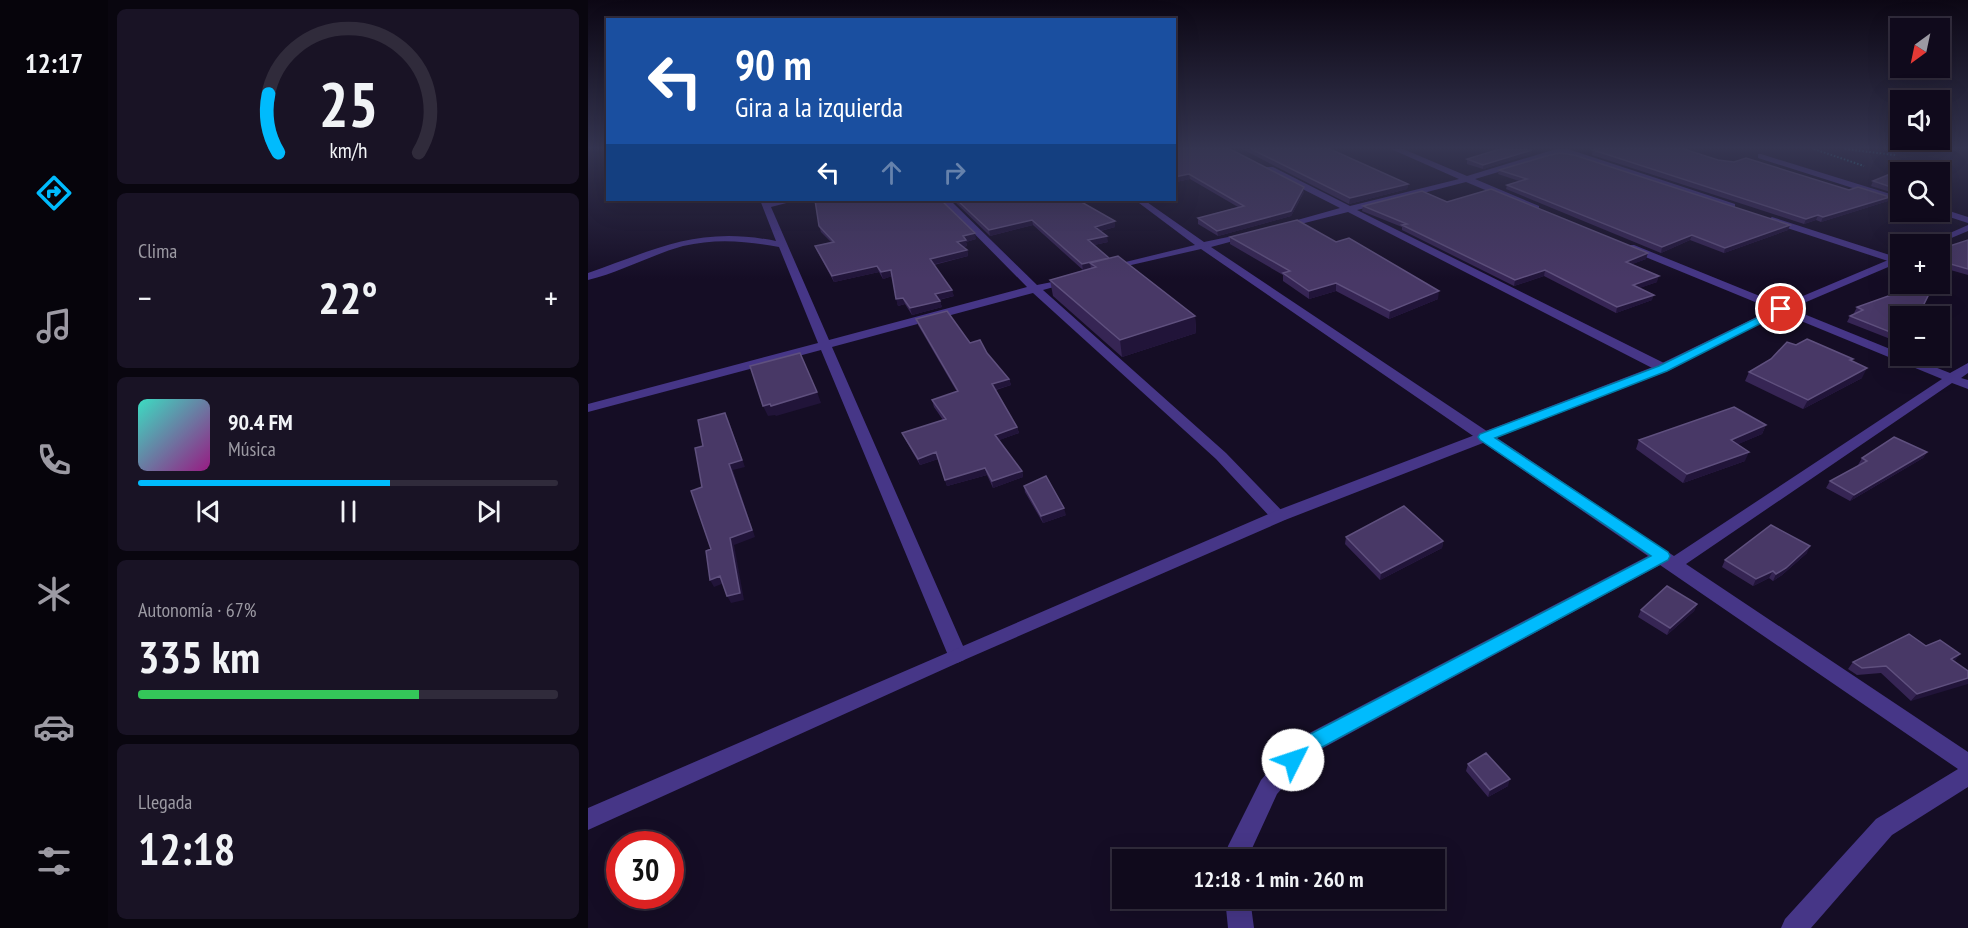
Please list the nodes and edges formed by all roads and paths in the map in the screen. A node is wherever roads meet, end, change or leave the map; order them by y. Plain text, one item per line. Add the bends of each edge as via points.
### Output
1 (1316, 192) edge
2 (1415, 192) edge
3 (1500, 192) edge
4 (1689, 192) edge
5 (1874, 192) edge
6 (1890, 197) edge
7 (946, 201) edge
8 (1140, 201) edge
9 (765, 202) edge
10 (1349, 209) junction
11 (1739, 209) edge
12 (1543, 210) edge
13 (1950, 214) edge
14 (1762, 216) edge
15 (1968, 220) edge
16 (1968, 228) edge
17 (1950, 236) edge
18 (1618, 242) edge
19 (782, 245) junction
20 (1203, 246) junction
21 (1890, 256) edge
22 (1890, 262) edge
23 (1101, 271) edge
24 (1079, 277) edge
25 (588, 278) edge
26 (1034, 288) junction
27 (1781, 309) junction
28 (824, 345) junction
29 (1968, 367) edge
30 (1663, 368) junction
31 (1951, 377) junction
32 (1968, 385) edge
33 (588, 408) edge
34 (1485, 437) junction
35 (1279, 516) junction
36 (1668, 560) junction
37 (957, 655) junction
38 (1968, 764) edge
39 (1968, 775) edge
40 (588, 819) edge
41 (1239, 849) edge
42 (1238, 909) edge
43 (1241, 928) edge
44 (1794, 928) edge

1 - 10 street
2 - 10 street
3 - 12 street
4 - 11 street
5 - 6 street
7 - 26 street
8 - 20 street
9 - 19 street
10 - 20 street
10 - 30 street
13 - 15 street
14 - 21 street
16 - 17 street
18 - 27 street
19 - 25 street via 746,237 705,238 661,249
19 - 28 street
20 - 23 street
20 - 34 street
22 - 27 street
24 - 26 street
26 - 28 street
26 - 35 street via 1221,456
27 - 30 street
27 - 31 street
28 - 33 street
28 - 37 street
29 - 31 street
30 - 34 street
31 - 32 street
31 - 36 street
34 - 35 street
34 - 36 street
35 - 37 street
36 - 38 street
36 - 41 street via 1304,747 1269,788
37 - 40 street
39 - 44 street via 1884,827
42 - 43 street

